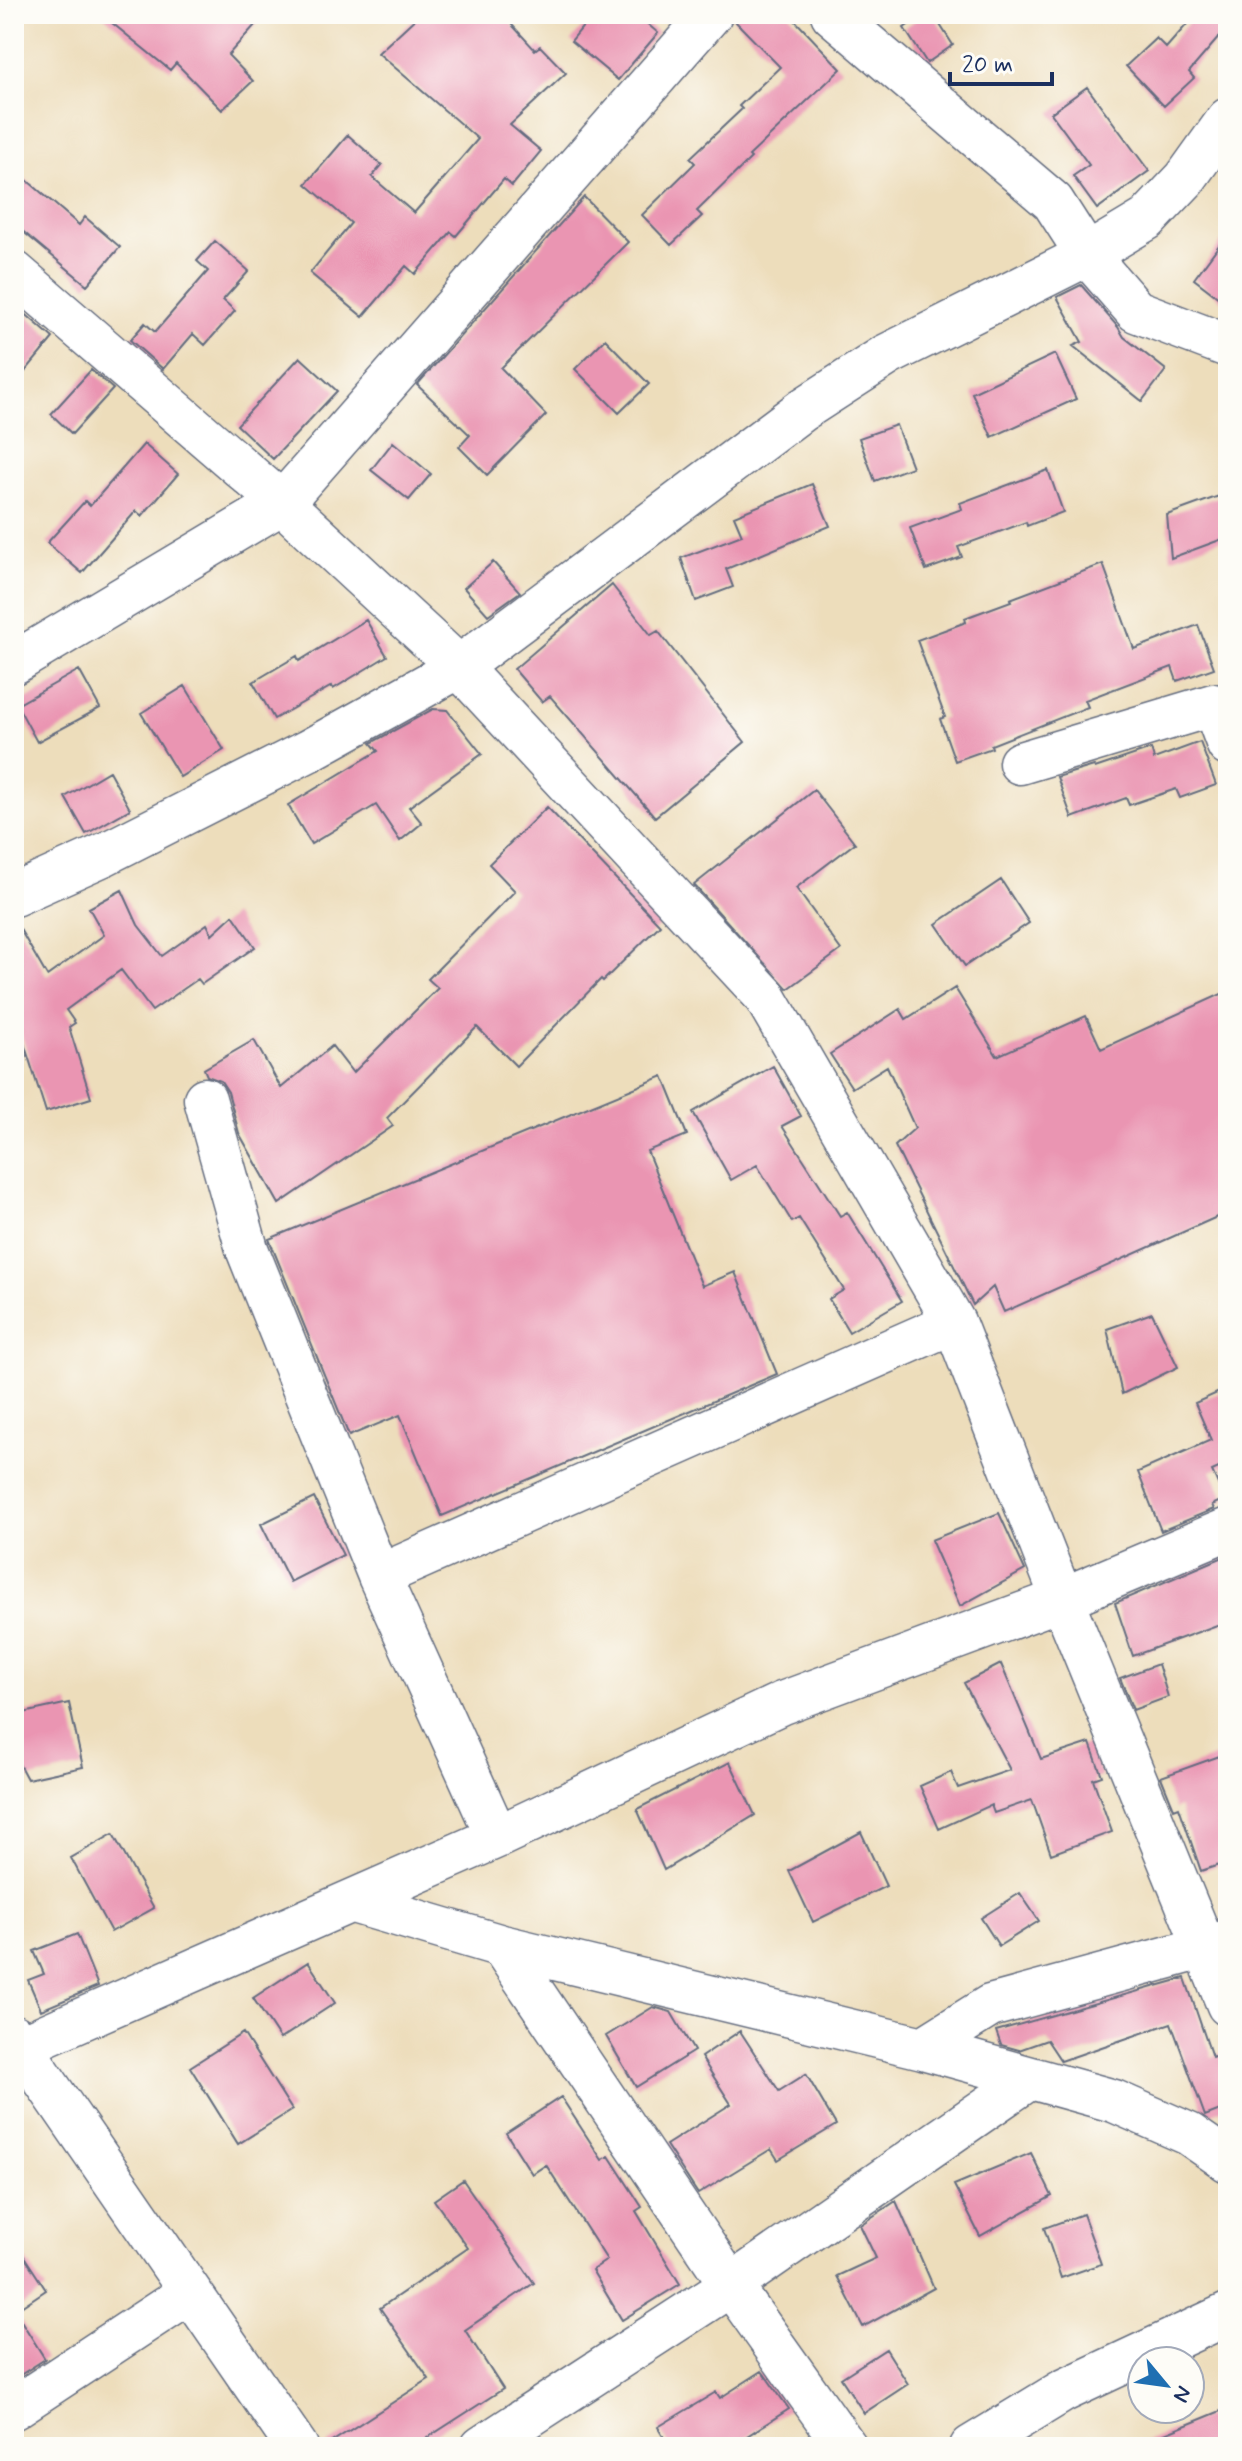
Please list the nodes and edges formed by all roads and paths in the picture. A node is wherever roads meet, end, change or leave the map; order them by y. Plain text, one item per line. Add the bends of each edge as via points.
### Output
1 (711, 14) edge
2 (832, 14) edge
3 (1228, 119) edge
4 (1087, 255) junction
5 (14, 272) edge
6 (1227, 347) edge
7 (282, 503) junction
8 (14, 663) edge
9 (459, 667) junction
10 (1228, 745) edge
11 (1020, 763) dead end
12 (14, 895) edge
13 (205, 1099) dead end
14 (954, 1322) junction
15 (1228, 1529) edge
16 (379, 1576) junction
17 (1062, 1599) junction
18 (497, 1837) junction
19 (353, 1902) junction
20 (1217, 1945) edge
21 (502, 1946) junction
22 (1228, 2005) edge
23 (16, 2044) edge
24 (923, 2048) junction
25 (1030, 2078) junction
26 (1228, 2161) edge
27 (731, 2285) junction
28 (190, 2292) junction
29 (1228, 2314) edge
30 (14, 2408) edge
31 (297, 2447) edge
32 (482, 2447) edge
33 (846, 2447) edge
34 (971, 2447) edge

1 - 7 street
2 - 4 street via 1053,202
3 - 4 street via 1185,179 1147,219
4 - 6 street via 1136,311
4 - 9 street via 887,355 802,410
5 - 7 street
7 - 8 street
7 - 9 street
9 - 12 street via 308,751
9 - 14 street via 764,995
10 - 11 street via 1213,705
13 - 16 street via 247,1249
14 - 16 street
14 - 17 street
15 - 17 street
16 - 18 street
17 - 18 street via 782,1703
17 - 20 street
18 - 19 street
19 - 21 street
19 - 23 street
20 - 22 street
20 - 24 street via 990,2006
21 - 24 street
21 - 27 street
23 - 28 street
24 - 25 street
25 - 26 street via 1114,2101 1189,2134
25 - 27 street
27 - 32 street
27 - 33 street
28 - 30 street
28 - 31 street
29 - 34 street via 1063,2391

